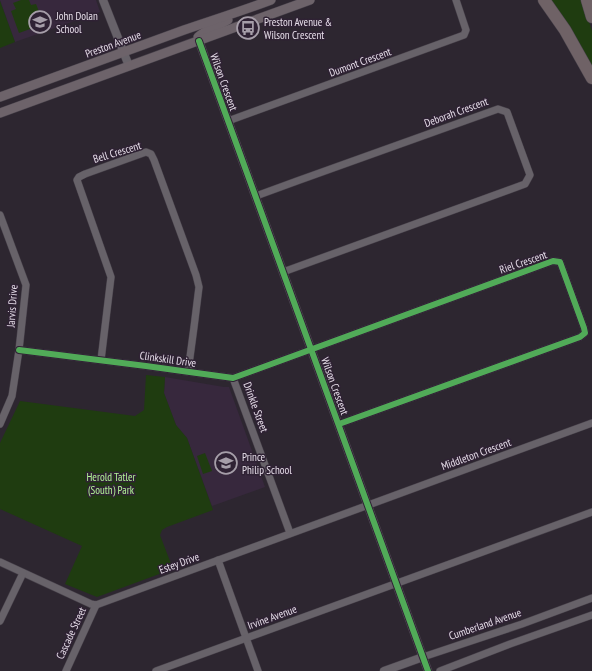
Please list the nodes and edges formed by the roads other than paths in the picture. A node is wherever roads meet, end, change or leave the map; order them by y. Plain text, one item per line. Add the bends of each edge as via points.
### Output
1 (104, 0) edge
2 (271, 0) edge
3 (310, 0) edge
4 (456, 0) edge
5 (544, 0) edge
6 (587, 0) edge
7 (235, 13) junction
8 (592, 17) edge
9 (183, 30) junction
10 (199, 41) junction
11 (124, 53) junction
12 (129, 66) junction
13 (592, 78) edge
14 (0, 97) edge
15 (0, 112) edge
16 (228, 121) junction
17 (256, 196) junction
18 (0, 215) edge
19 (283, 272) junction
20 (19, 350) junction
21 (311, 350) junction
22 (101, 360) junction
23 (188, 372) junction
24 (233, 378) junction
25 (592, 423) edge
26 (0, 424) edge
27 (339, 424) junction
28 (368, 505) junction
29 (592, 512) edge
30 (290, 533) junction
31 (218, 560) junction
32 (0, 562) edge
33 (23, 573) junction
34 (397, 583) junction
35 (592, 598) edge
36 (96, 605) junction
37 (592, 615) edge
38 (0, 620) edge
39 (246, 638) junction
40 (423, 657) junction
41 (66, 671) edge
42 (156, 671) edge
43 (258, 671) edge
44 (384, 671) edge
45 (428, 671) edge
46 (440, 671) edge

1 - 11 street
2 - 7 main road, Preston Avenue
3 - 10 main road, Preston Avenue
4 - 16 street, Dumont Crescent via 466,30 464,35
5 - 13 highway via 565,30
6 - 8 highway
7 - 9 main road, Preston Avenue
7 - 10 main road, Preston Avenue via 227,21 200,35
9 - 10 main road
9 - 11 main road, Preston Avenue
10 - 12 main road, Preston Avenue
10 - 16 street, Wilson Crescent
11 - 12 street
11 - 14 main road, Preston Avenue
12 - 15 main road, Preston Avenue
16 - 17 street, Wilson Crescent
17 - 19 street, Wilson Crescent
17 - 19 street, Deborah Crescent via 498,109 507,112 530,175 525,184
18 - 20 street, Jarvis Drive via 26,285
19 - 21 street, Wilson Crescent
20 - 22 street, Clinkskill Drive
20 - 26 street, Jarvis Drive via 12,396
21 - 24 street, Clinkskill Drive
21 - 27 street, Wilson Crescent
21 - 27 street, Riel Crescent via 553,261 560,262 584,328 585,333 580,337
22 - 23 street, Clinkskill Drive
22 - 23 street, Bell Crescent via 111,277 77,180 85,174 146,152 151,154 154,160 199,287
23 - 24 street, Clinkskill Drive
24 - 30 street, Drinkle Street
25 - 28 street, Middleton Crescent
27 - 28 street, Wilson Crescent
28 - 30 street, Estey Drive
28 - 34 street, Wilson Crescent
29 - 34 street
30 - 31 street, Estey Drive
31 - 36 street, Estey Drive
31 - 39 street
32 - 33 street
33 - 36 street
33 - 38 street
34 - 39 street, Irvine Avenue
34 - 40 street, Wilson Crescent
35 - 40 street, Cumberland Avenue
36 - 41 street, Cascade Street
37 - 46 street
39 - 42 street, Irvine Avenue
39 - 43 street
40 - 44 street, Cumberland Avenue
40 - 45 street, Wilson Crescent

